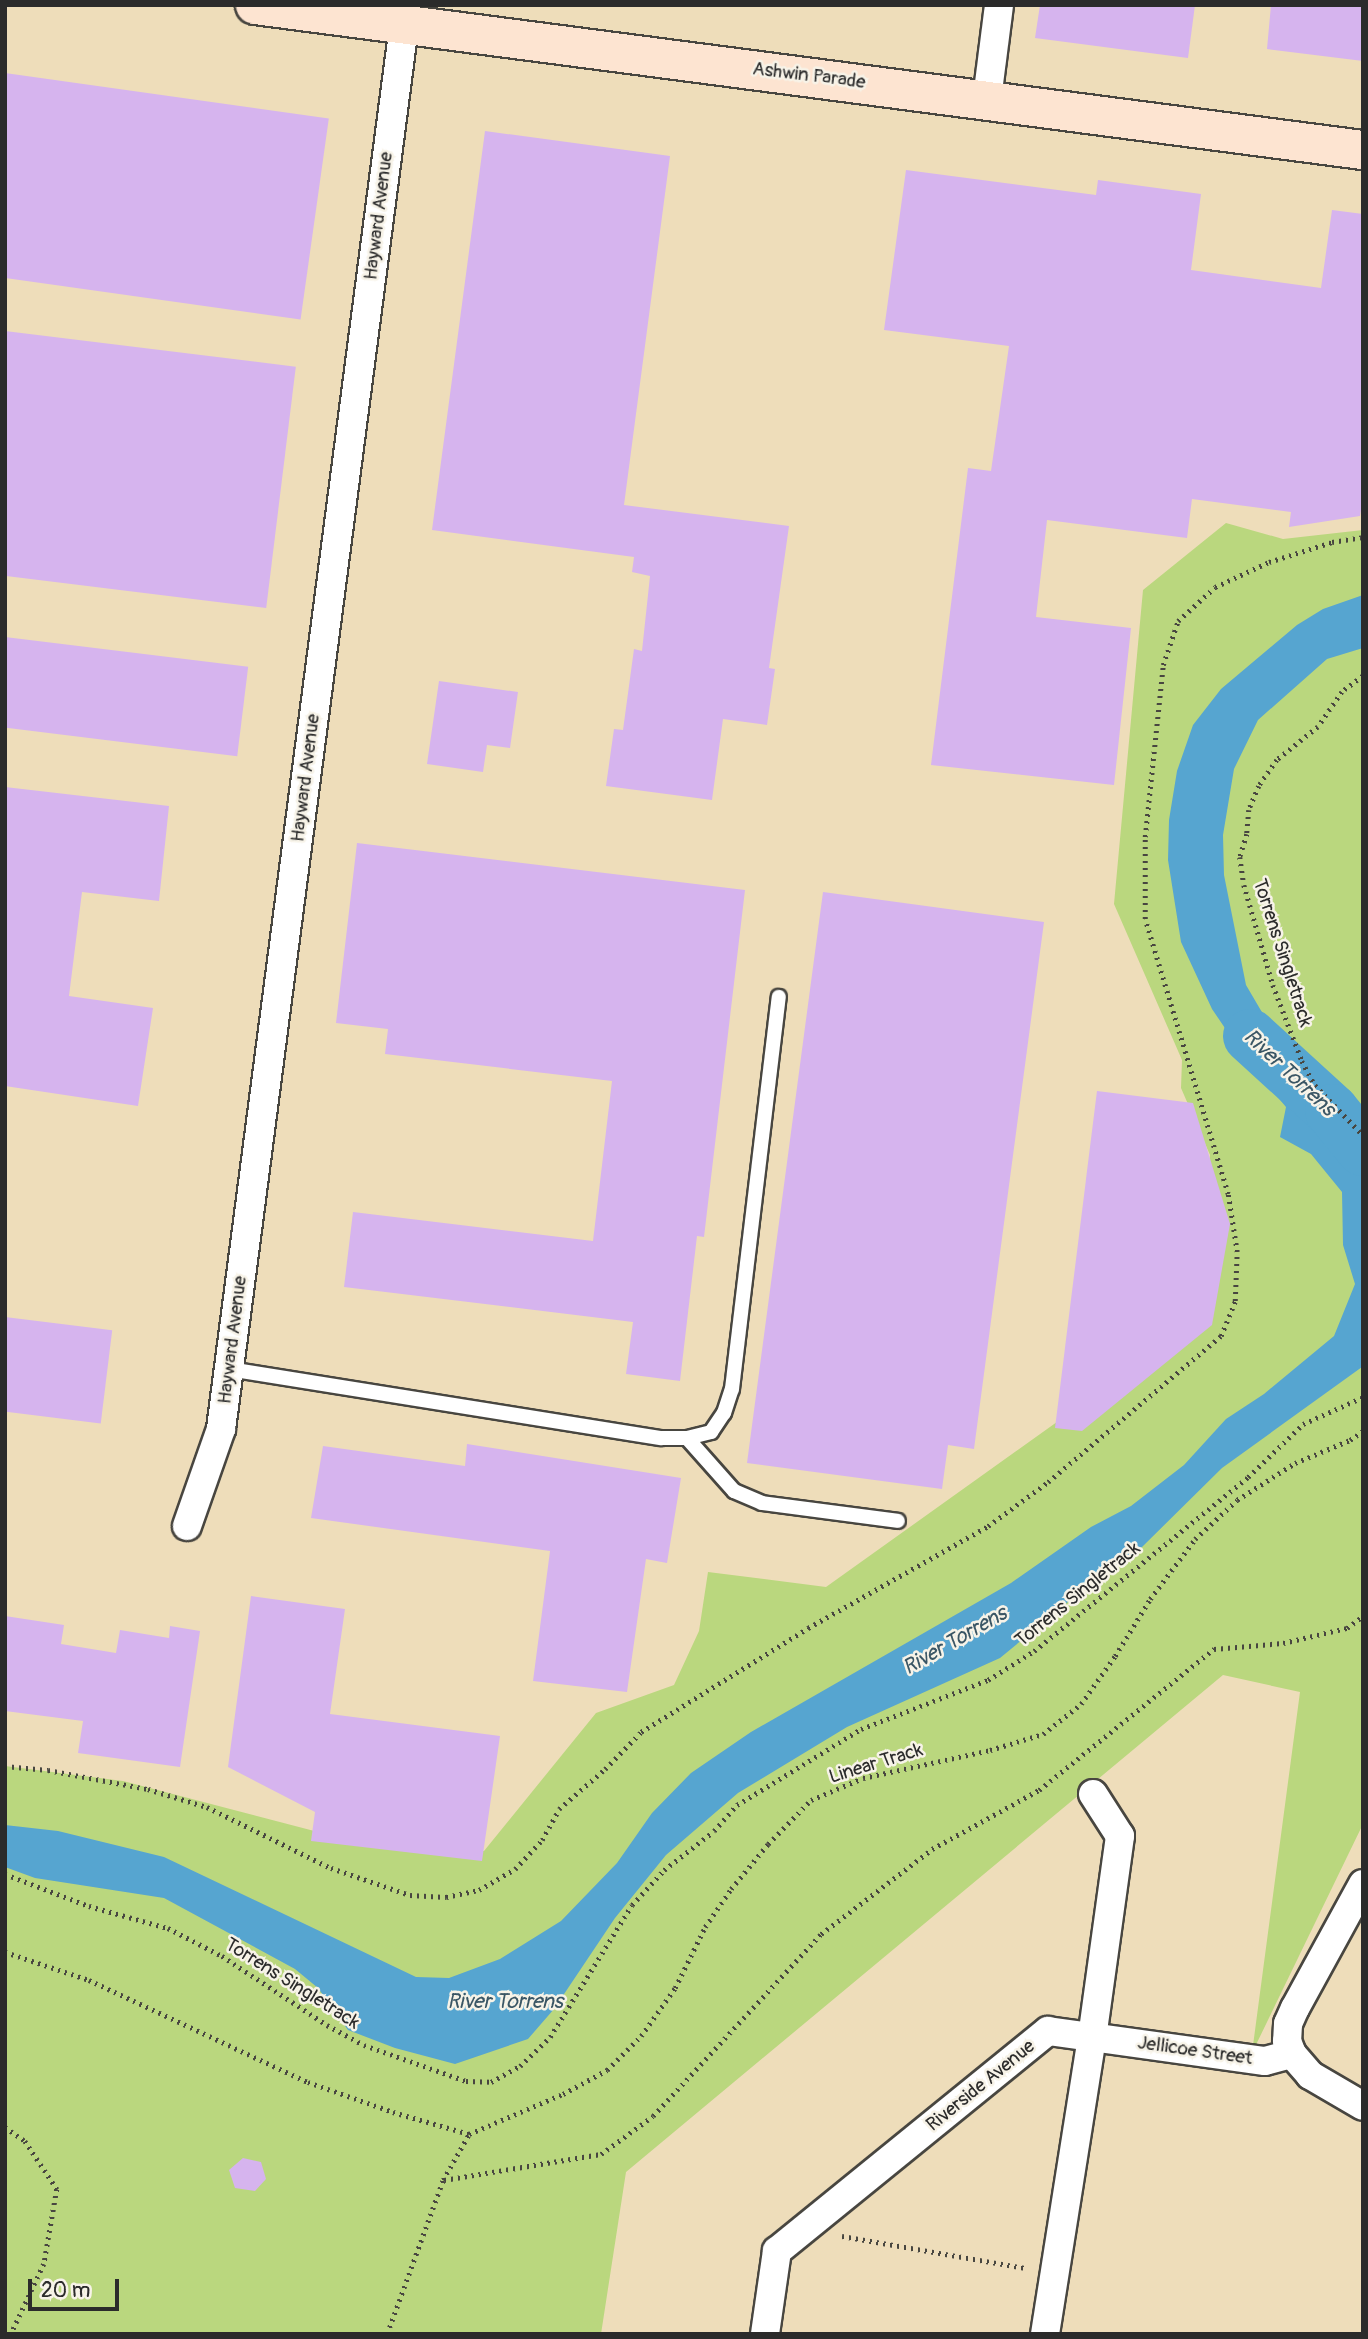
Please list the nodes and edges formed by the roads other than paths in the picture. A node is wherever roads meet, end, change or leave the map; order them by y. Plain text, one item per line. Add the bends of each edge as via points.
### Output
1 (999, 5) edge
2 (279, 7) edge
3 (404, 25) junction
4 (987, 99) junction
5 (1363, 150) edge
6 (779, 997) dead end
7 (229, 1369) junction
8 (687, 1438) junction
9 (898, 1521) dead end
10 (187, 1526) dead end
11 (1093, 1794) dead end
12 (1363, 1884) edge
13 (1092, 2038) junction
14 (1292, 2054) junction
15 (1363, 2106) edge
16 (765, 2334) edge
17 (1045, 2334) edge

1 - 4 street
2 - 3 street, Ashwin Parade
3 - 4 street, Ashwin Parade
3 - 7 street, Hayward Avenue
4 - 5 street, Ashwin Parade
6 - 8 lane via 732,1389 724,1413 710,1432
7 - 8 lane via 662,1438
7 - 10 street, Hayward Avenue via 221,1429
8 - 9 lane via 734,1491 762,1503
11 - 13 street via 1120,1836
12 - 14 street via 1288,2024
13 - 14 street, Jellicoe Street via 1265,2060
13 - 16 street, Riverside Avenue via 1048,2031 776,2251
13 - 17 street
14 - 15 street via 1310,2075

